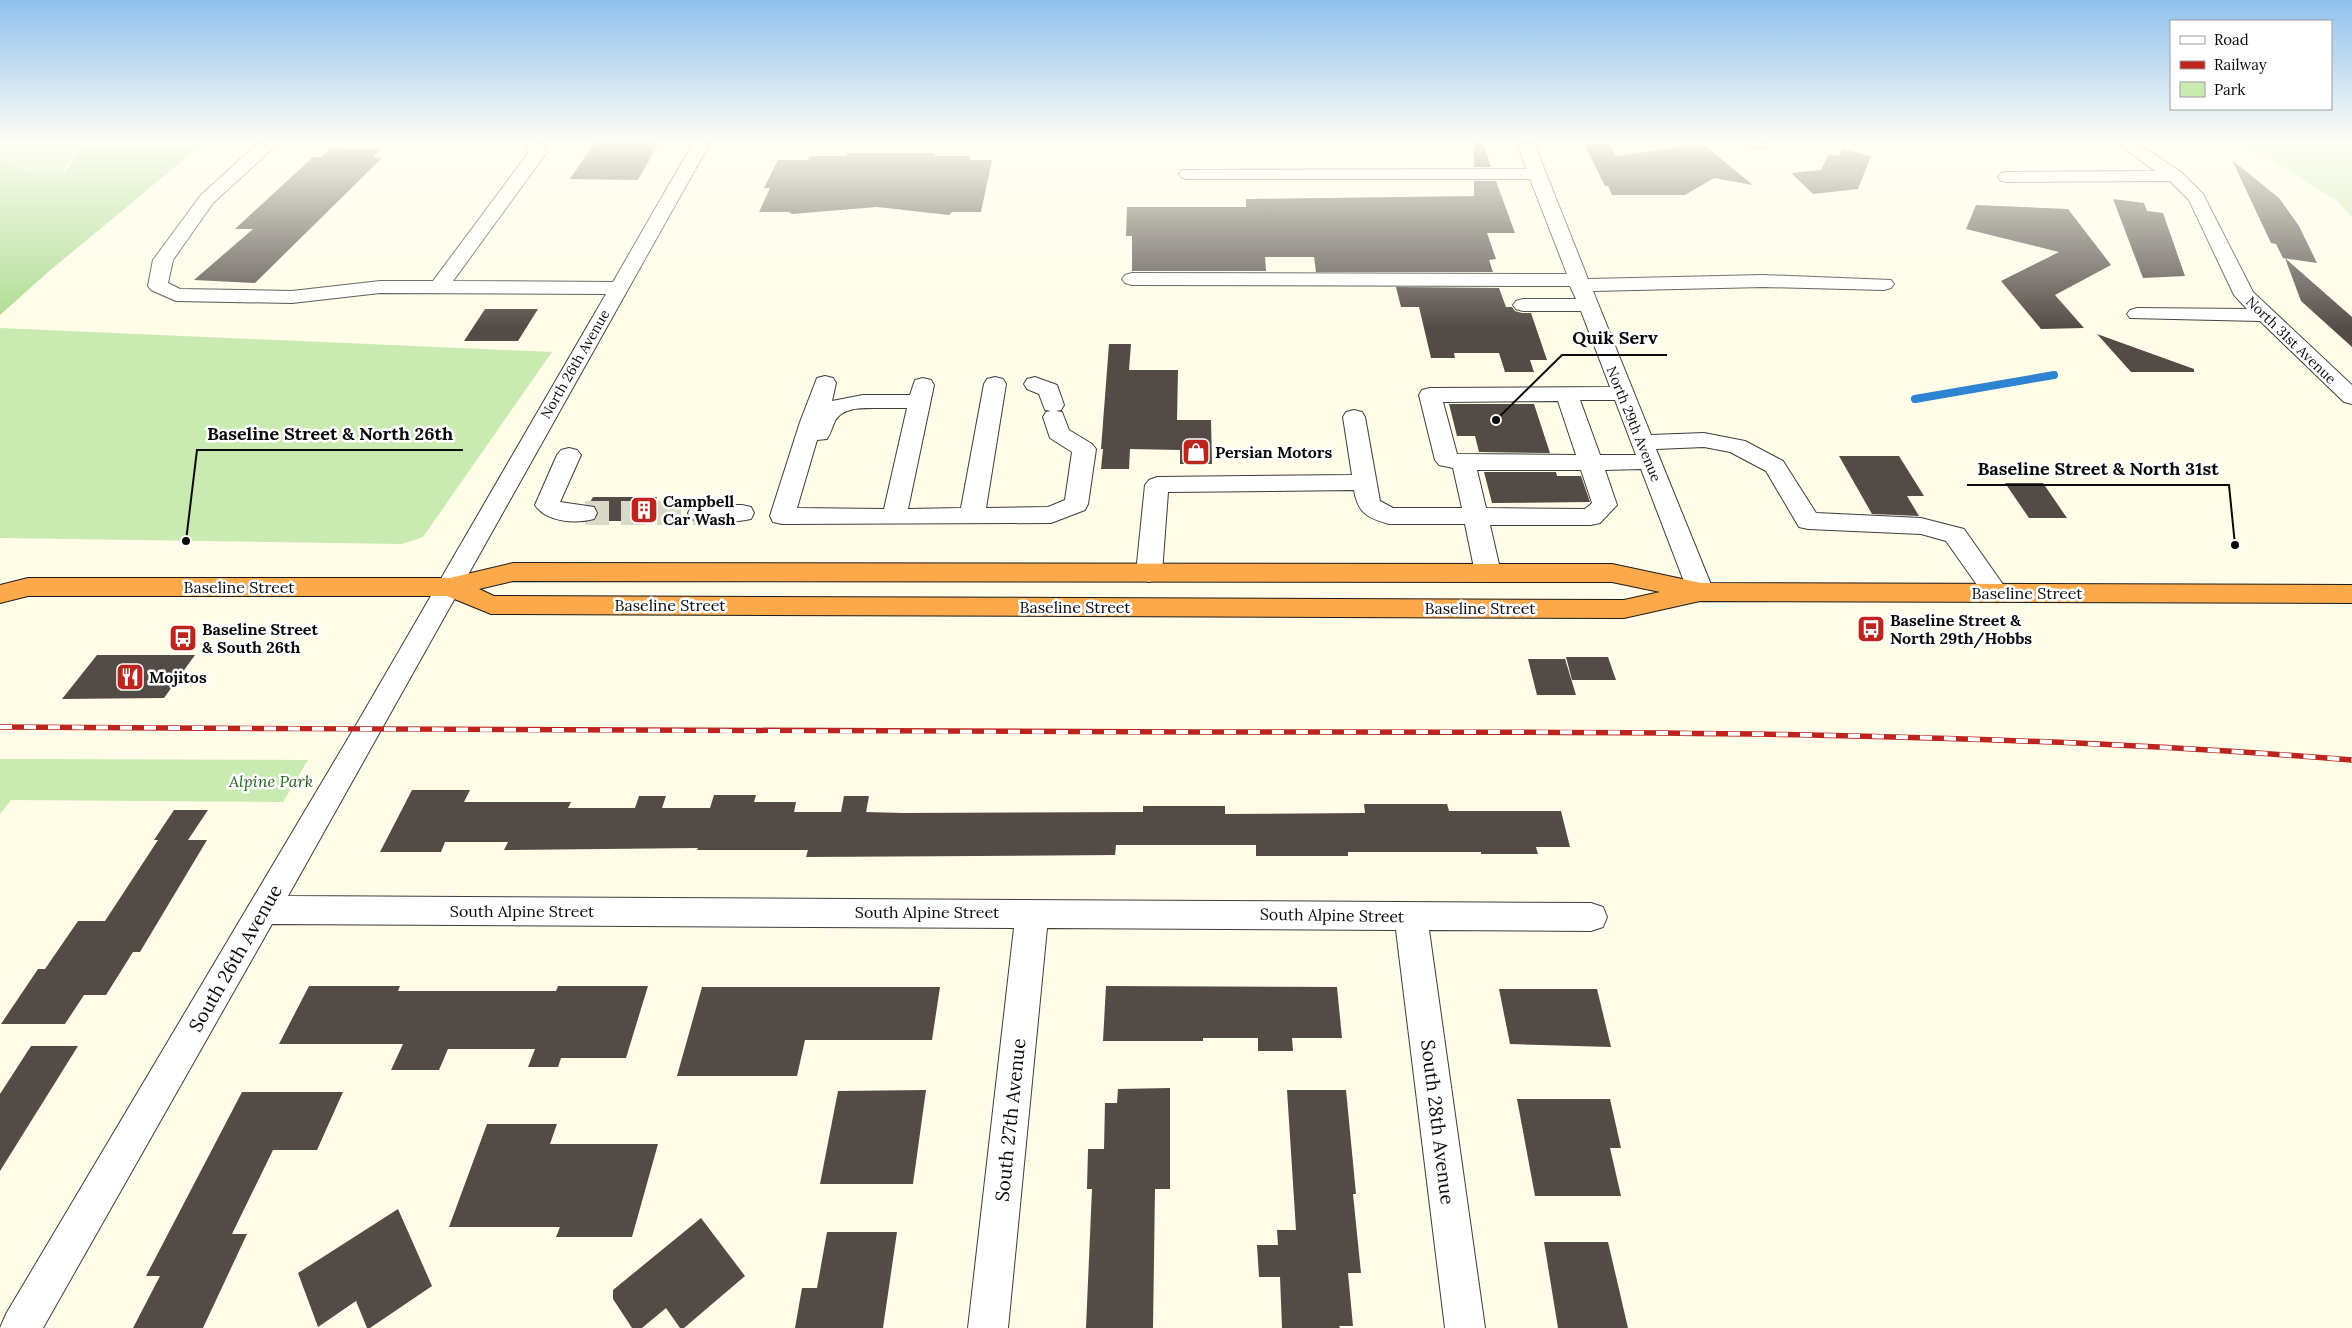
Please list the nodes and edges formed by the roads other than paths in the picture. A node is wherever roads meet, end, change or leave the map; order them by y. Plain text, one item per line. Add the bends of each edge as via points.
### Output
1 (203, 205) edge
2 (499, 205) edge
3 (667, 205) edge
4 (1549, 205) edge
5 (2200, 205) edge
6 (1132, 279) dead end
7 (1884, 284) dead end
8 (439, 287) junction
9 (619, 288) junction
10 (1581, 290) junction
11 (1523, 305) dead end
12 (2137, 314) dead end
13 (2263, 315) junction
14 (825, 383) dead end
15 (995, 384) dead end
16 (1035, 384) dead end
17 (1622, 393) junction
18 (1567, 394) junction
19 (2352, 397) edge
20 (1354, 417) dead end
21 (1645, 452) junction
22 (568, 456) dead end
23 (1464, 463) junction
24 (1591, 463) junction
25 (1365, 482) junction
26 (784, 508) junction
27 (585, 513) tunnel mouth
28 (700, 513) tunnel mouth
29 (742, 513) dead end
30 (972, 516) junction
31 (1476, 516) junction
32 (894, 518) junction
33 (0, 572) edge
34 (1149, 573) junction
35 (1488, 573) junction
36 (28, 587) junction
37 (450, 587) junction
38 (1701, 592) junction
39 (1996, 593) junction
40 (0, 594) edge
41 (2352, 594) edge
42 (263, 910) junction
43 (1032, 912) junction
44 (1411, 916) junction
45 (1591, 918) dead end
46 (20, 1328) edge
47 (988, 1328) edge
48 (1465, 1328) edge

1 - 8 street via 164,260 158,286 176,295 292,297 380,287
2 - 8 street
3 - 9 street, North 26th Avenue
4 - 10 street, North 29th Avenue
5 - 13 street, North 31st Avenue via 2244,295
6 - 10 street
7 - 10 street via 1763,281
8 - 9 street
9 - 37 street, North 26th Avenue
10 - 11 street
10 - 17 street, North 29th Avenue
12 - 13 street
13 - 19 street, North 31st Avenue
14 - 26 street
15 - 30 street
16 - 30 street via 1049,390 1058,433 1084,449 1076,504 1051,515
17 - 18 street
17 - 21 street, North 29th Avenue
18 - 23 street via 1430,395 1447,460
18 - 24 street
20 - 25 street
21 - 24 street
21 - 38 street, North 29th Avenue
21 - 39 street via 1704,440 1737,446 1775,466 1808,521 1921,526 1955,535
22 - 27 street via 547,505 556,511
23 - 24 street
23 - 31 street
24 - 31 street via 1605,505 1591,517
25 - 31 street via 1369,505 1389,516
25 - 34 street via 1157,485
26 - 32 street via 782,516
26 - 32 street via 804,487 822,422 836,408 921,393
28 - 29 street
30 - 32 street
31 - 35 street
33 - 36 highway, Baseline Street
34 - 35 highway, Baseline Street
34 - 37 highway, Baseline Street via 513,572
35 - 38 highway, Baseline Street via 1612,573
36 - 37 highway, Baseline Street
36 - 40 highway, Baseline Street
37 - 38 highway, Baseline Street via 491,604 511,605 1624,609
37 - 42 street, South 26th Avenue
38 - 39 highway, Baseline Street
39 - 41 highway, Baseline Street
42 - 43 street, South Alpine Street
42 - 46 street, South 26th Avenue
43 - 44 street, South Alpine Street
43 - 47 street, South 27th Avenue
44 - 45 street, South Alpine Street
44 - 48 street, South 28th Avenue

